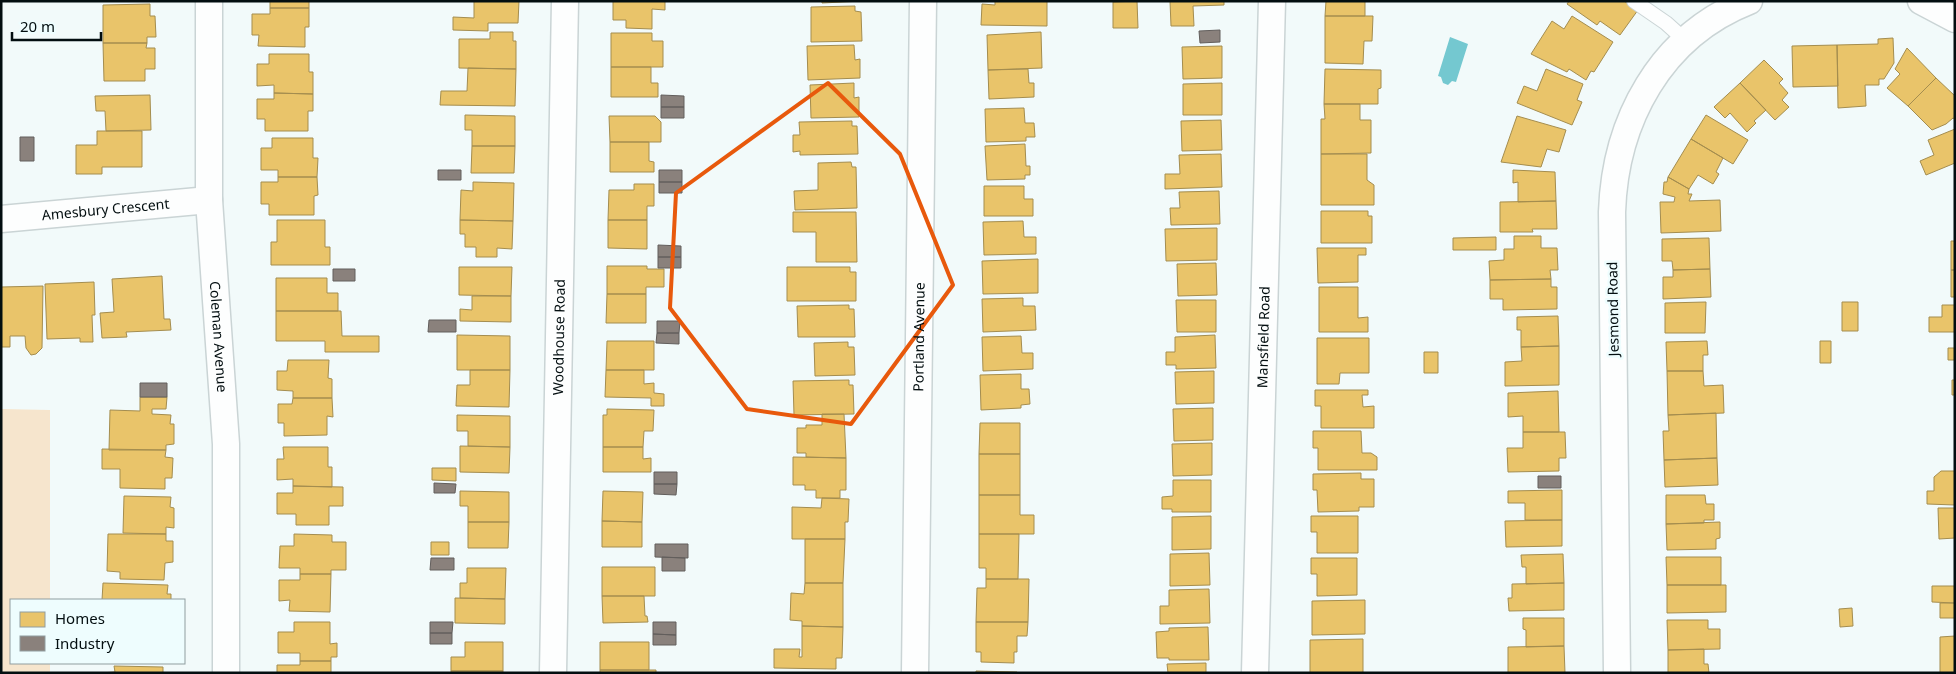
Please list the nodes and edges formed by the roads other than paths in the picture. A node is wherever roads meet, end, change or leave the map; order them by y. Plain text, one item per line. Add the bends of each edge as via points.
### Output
1 (209, 1) edge
2 (565, 1) edge
3 (923, 1) edge
4 (1272, 1) edge
5 (1634, 1) edge
6 (1748, 1) edge
7 (1921, 1) edge
8 (1955, 19) edge
9 (1686, 41) junction
10 (209, 200) junction
11 (1, 219) edge
12 (226, 673) edge
13 (553, 673) edge
14 (914, 673) edge
15 (1255, 673) edge
16 (1617, 673) edge

1 - 10 street, Coleman Avenue
2 - 13 street, Woodhouse Road
3 - 14 street, Portland Avenue
4 - 15 street, Mansfield Road
5 - 9 lane
6 - 9 street, Jesmond Road via 1717,17
7 - 8 street
9 - 16 street, Jesmond Road via 1656,74 1633,112 1623,138 1613,188
10 - 11 street, Amesbury Crescent
10 - 12 street, Coleman Avenue via 226,444

